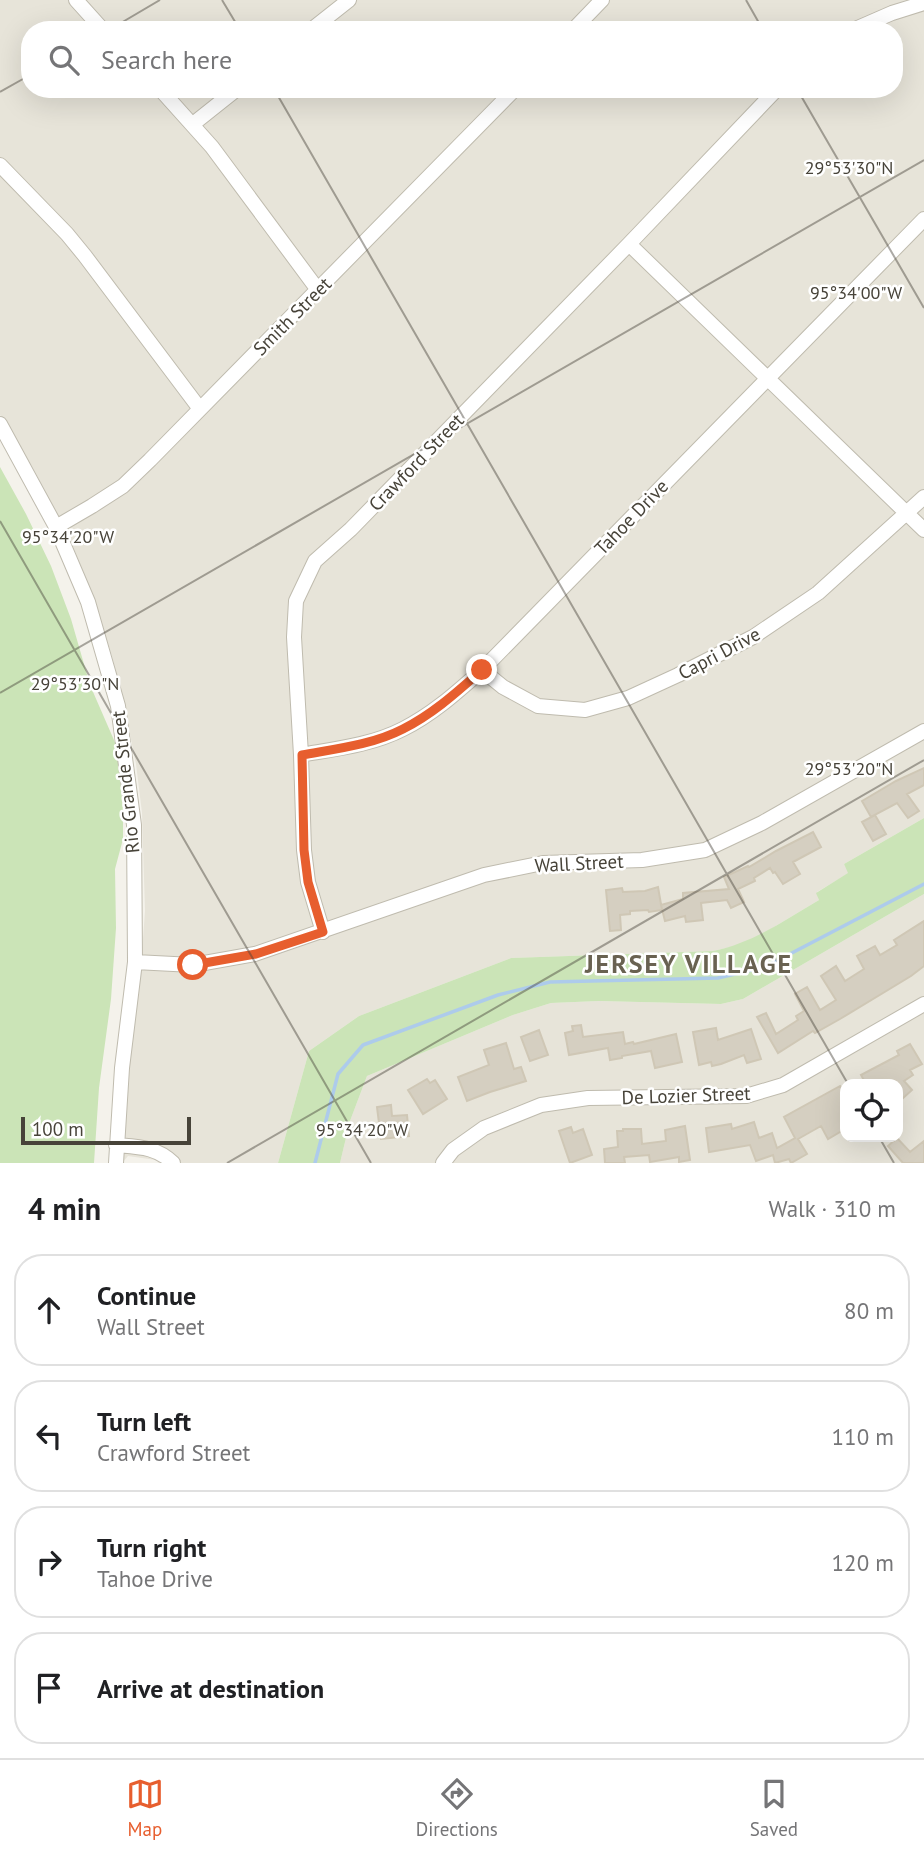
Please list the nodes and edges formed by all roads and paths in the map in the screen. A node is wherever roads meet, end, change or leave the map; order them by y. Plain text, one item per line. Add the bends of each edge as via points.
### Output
1 (76, 0) edge
2 (349, 0) edge
3 (602, 0) edge
4 (924, 3) edge
5 (95, 21) edge
6 (322, 21) edge
7 (582, 21) edge
8 (874, 21) edge
9 (168, 98) edge
10 (226, 98) edge
11 (505, 98) edge
12 (768, 98) edge
13 (193, 124) junction
14 (0, 165) edge
15 (924, 219) edge
16 (629, 244) junction
17 (318, 289) junction
18 (767, 378) junction
19 (200, 409) junction
20 (0, 424) edge
21 (924, 496) edge
22 (907, 513) junction
23 (56, 527) junction
24 (924, 530) edge
25 (482, 670) junction
26 (924, 731) edge
27 (302, 755) junction
28 (323, 932) junction
29 (135, 962) junction
30 (924, 1004) edge
31 (116, 1145) junction
32 (116, 1163) edge
33 (173, 1163) edge
34 (443, 1163) edge

1 - 5 street
2 - 6 street
3 - 7 street
4 - 8 street
9 - 13 street
10 - 13 street
11 - 17 street, Smith Street
12 - 16 street, Crawford Street
13 - 17 street
14 - 19 street via 67,234
15 - 18 street, Tahoe Drive
16 - 18 street
16 - 27 street, Crawford Street via 315,561 296,601
17 - 19 street, Smith Street
18 - 22 street
18 - 25 street, Tahoe Drive
19 - 23 street, Smith Street via 123,486
20 - 23 street, Rio Grande Street
21 - 22 street, Capri Drive
22 - 24 street
22 - 25 street, Capri Drive via 818,593 753,637 628,698 585,710 538,706
23 - 29 street, Rio Grande Street via 88,602 118,706 134,825
25 - 27 street, Tahoe Drive via 440,707 401,730 362,744
26 - 28 street, Wall Street via 705,850 642,860 543,863 496,872
27 - 28 street, Crawford Street via 304,850
28 - 29 street, Wall Street via 256,954 193,965
29 - 31 street, Rio Grande Street
30 - 34 street, De Lozier Street via 783,1085 746,1096 588,1098 541,1105 484,1128
31 - 32 street, Rio Grande Street
31 - 33 street via 163,1153

